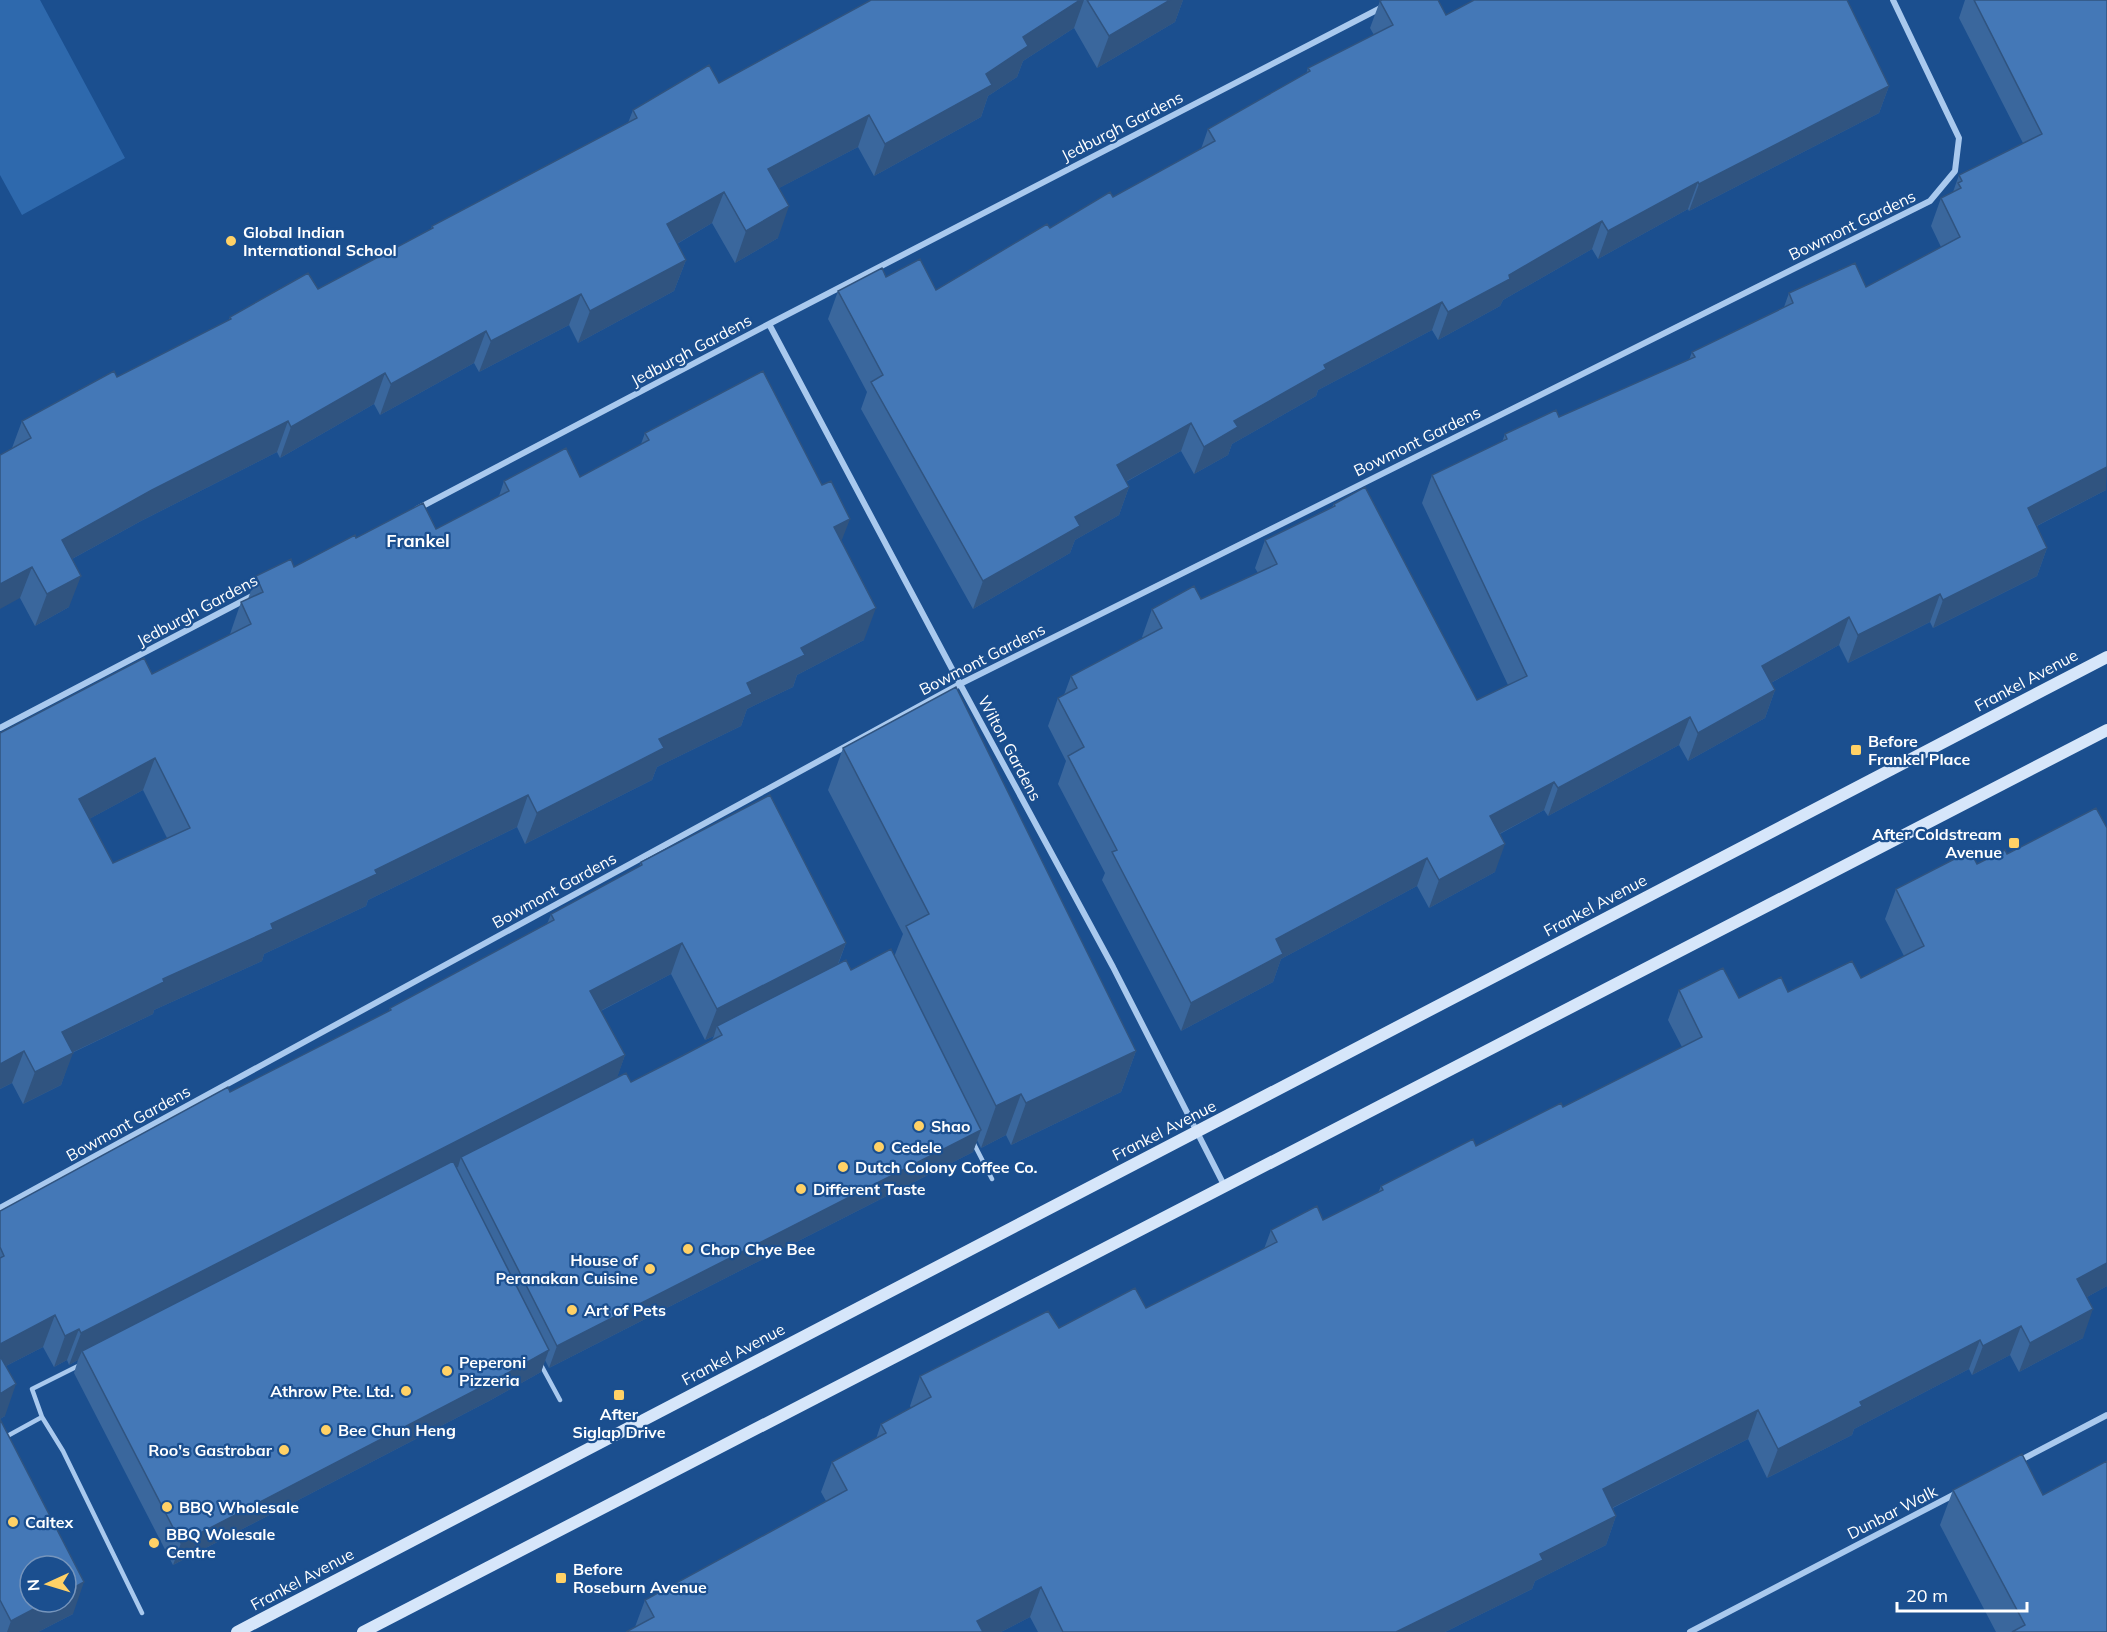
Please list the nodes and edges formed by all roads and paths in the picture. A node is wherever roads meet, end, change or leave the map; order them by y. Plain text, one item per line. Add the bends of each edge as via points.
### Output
1 (1396, 0) edge
2 (1893, 0) edge
3 (769, 324) junction
4 (411, 512) edge
5 (263, 590) edge
6 (2107, 657) edge
7 (960, 684) junction
8 (0, 728) edge
9 (2107, 730) edge
10 (1196, 1132) junction
11 (971, 1139) edge
12 (992, 1179) dead end
13 (1225, 1187) junction
14 (0, 1208) edge
15 (537, 1356) edge
16 (86, 1362) edge
17 (560, 1400) dead end
18 (2107, 1415) edge
19 (42, 1417) junction
20 (0, 1440) edge
21 (2013, 1464) edge
22 (1961, 1491) edge
23 (142, 1613) dead end
24 (237, 1632) edge
25 (363, 1632) edge
26 (1690, 1632) edge

1 - 3 street, Jedburgh Gardens
2 - 7 street, Bowmont Gardens via 1959,138 1955,171 1930,201
3 - 4 street, Jedburgh Gardens
3 - 7 street, Wilton Gardens
5 - 8 street, Jedburgh Gardens
6 - 10 street, Frankel Avenue
7 - 10 street, Wilton Gardens via 1113,968
7 - 14 street, Bowmont Gardens
9 - 13 street
10 - 13 street, Wilton Gardens
10 - 24 street, Frankel Avenue
11 - 12 lane
13 - 25 street
15 - 17 lane
16 - 19 lane via 32,1389
18 - 21 street
19 - 20 lane
19 - 23 lane via 63,1451
22 - 26 street, Dunbar Walk

